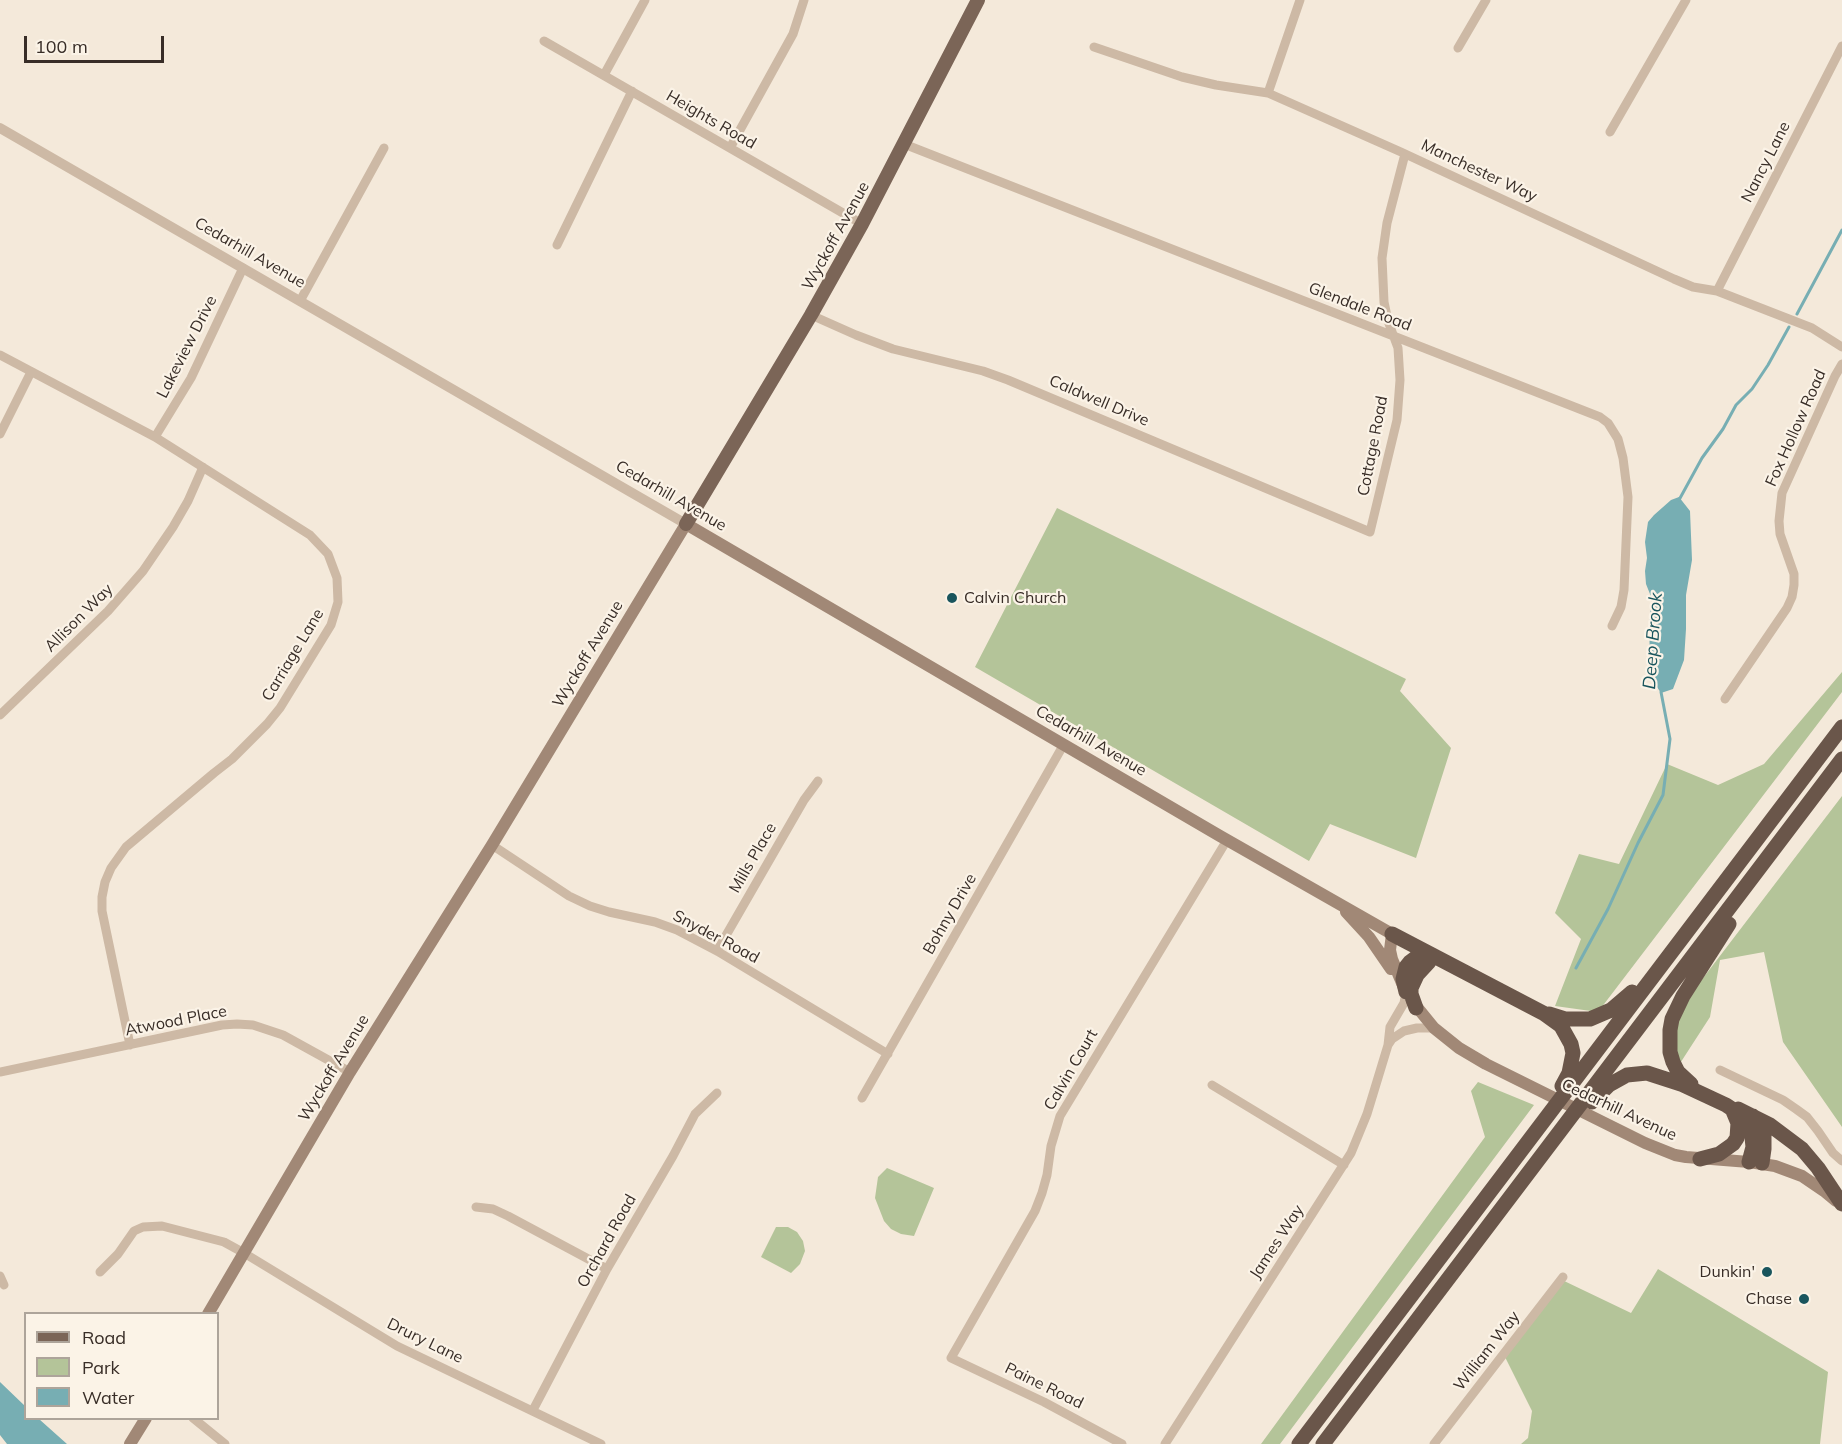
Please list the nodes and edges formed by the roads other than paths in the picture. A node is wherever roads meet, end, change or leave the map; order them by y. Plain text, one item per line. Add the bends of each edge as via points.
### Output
1 (645, 0) edge
2 (804, 0) edge
3 (978, 0) edge
4 (1300, 0) edge
5 (1486, 0) edge
6 (1686, 0) edge
7 (544, 41) dead end
8 (1842, 46) edge
9 (1094, 47) dead end
10 (1458, 48) dead end
11 (604, 75) junction
12 (632, 91) junction
13 (1268, 93) junction
14 (0, 128) edge
15 (1610, 132) dead end
16 (904, 144) junction
17 (384, 148) dead end
18 (730, 148) junction
19 (1405, 154) junction
20 (862, 224) junction
21 (557, 246) dead end
22 (243, 268) junction
23 (1717, 291) junction
24 (300, 301) junction
25 (811, 315) junction
26 (1394, 336) junction
27 (1842, 347) edge
28 (0, 355) edge
29 (1842, 364) edge
30 (31, 372) junction
31 (0, 434) edge
32 (155, 437) junction
33 (202, 467) junction
34 (686, 524) junction
35 (1370, 532) joint
36 (1612, 626) dead end
37 (1725, 699) dead end
38 (0, 715) edge
39 (1842, 727) edge
40 (1064, 744) junction
41 (1842, 759) edge
42 (818, 781) dead end
43 (1784, 836) junction
44 (1227, 840) junction
45 (492, 845) junction
46 (1324, 895) junction
47 (1702, 912) junction
48 (1392, 934) junction
49 (717, 951) junction
50 (1430, 955) junction
51 (1406, 992) junction
52 (1416, 1008) junction
53 (1543, 1012) junction
54 (1434, 1028) junction
55 (129, 1045) junction
56 (1388, 1045) junction
57 (888, 1054) junction
58 (1720, 1070) dead end
59 (0, 1072) edge
60 (350, 1072) junction
61 (1212, 1085) dead end
62 (1700, 1091) junction
63 (717, 1093) dead end
64 (862, 1098) dead end
65 (1726, 1104) junction
66 (1750, 1114) junction
67 (1700, 1159) junction
68 (1514, 1160) junction
69 (1842, 1161) edge
70 (1755, 1162) junction
71 (1344, 1165) junction
72 (1842, 1205) edge
73 (476, 1208) dead end
74 (1483, 1233) junction
75 (244, 1253) junction
76 (607, 1269) junction
77 (100, 1272) dead end
78 (1563, 1276) dead end
79 (209, 1312) edge
80 (951, 1358) joint
81 (533, 1410) junction
82 (145, 1420) edge
83 (194, 1420) edge
84 (130, 1444) edge
85 (225, 1444) edge
86 (601, 1444) edge
87 (1122, 1444) edge
88 (1165, 1444) edge
89 (1299, 1444) edge
90 (1323, 1444) edge
91 (1434, 1444) edge

1 - 11 street
2 - 18 street via 793,34
3 - 16 main road, Wyckoff Avenue
4 - 13 street
5 - 10 street
6 - 15 street
7 - 11 street, Heights Road
8 - 23 street, Nancy Lane
9 - 13 street, Manchester Way via 1182,77
11 - 12 street, Heights Road
12 - 18 street, Heights Road
12 - 21 street
13 - 19 street, Manchester Way
14 - 22 street, Cedarhill Avenue
16 - 20 main road, Wyckoff Avenue
16 - 26 street, Glendale Road
17 - 24 street
18 - 20 street, Heights Road
19 - 23 street, Manchester Way via 1674,279
19 - 26 street, Cottage Road via 1382,258 1384,302
20 - 25 main road, Wyckoff Avenue
22 - 24 street, Cedarhill Avenue
22 - 32 street, Lakeview Drive via 199,363
23 - 27 street, Manchester Way via 1812,328
24 - 34 street, Cedarhill Avenue
25 - 34 main road, Wyckoff Avenue
25 - 35 street, Caldwell Drive via 893,349 1008,380
26 - 35 street, Cottage Road via 1401,380 1397,420
26 - 36 street, Glendale Road via 1600,417 1614,430 1627,481 1628,512 1624,590
28 - 30 street, Carriage Lane
29 - 37 street, Fox Hollow Road via 1782,493 1779,521 1794,574 1792,597
30 - 31 street
30 - 32 street, Carriage Lane
32 - 33 street, Carriage Lane
33 - 38 street, Allison Way via 188,501 143,571
33 - 55 street, Carriage Lane via 320,543 334,566 338,602 328,630 267,724 232,759 126,847 111,868 105,882 102,911
34 - 40 main road, Cedarhill Avenue
34 - 45 main road, Wyckoff Avenue
39 - 47 highway
40 - 44 main road, Cedarhill Avenue
40 - 57 street, Bohny Drive
41 - 43 highway
42 - 49 street, Mills Place
43 - 62 highway via 1693,978 1672,1018 1669,1041 1673,1062
43 - 74 highway
44 - 46 main road, Cedarhill Avenue
44 - 80 street, Calvin Court via 1060,1116 1035,1211
45 - 49 street, Snyder Road via 590,906 655,922
45 - 60 main road, Wyckoff Avenue
46 - 48 main road, Cedarhill Avenue
46 - 51 main road, Cedarhill Avenue via 1369,937
47 - 53 highway via 1630,994 1611,1010 1578,1020
47 - 68 highway
48 - 50 highway
48 - 51 main road, Cedarhill Avenue via 1392,959
49 - 57 street, Snyder Road
50 - 51 highway via 1415,957 1406,967
50 - 52 highway via 1411,988
50 - 53 highway
51 - 52 main road, Cedarhill Avenue
51 - 56 street, James Way via 1390,1027
52 - 54 main road, Cedarhill Avenue
53 - 68 highway via 1567,1034 1572,1063 1565,1082
54 - 56 street via 1404,1031
54 - 67 main road, Cedarhill Avenue via 1472,1056 1592,1117 1658,1149
55 - 59 street, Atwood Place
55 - 60 street, Atwood Place via 222,1025 253,1025 283,1035
56 - 71 street, James Way via 1363,1127
57 - 64 street, Bohny Drive
58 - 69 street via 1796,1108
60 - 75 main road, Wyckoff Avenue
61 - 71 street
62 - 65 highway
62 - 74 highway via 1647,1073 1618,1079 1593,1101
63 - 76 street, Orchard Road via 694,1114
65 - 66 highway
65 - 67 highway via 1736,1115 1737,1138 1727,1150
65 - 70 highway via 1748,1122
66 - 70 highway via 1764,1135 1764,1149
66 - 72 highway via 1802,1149
67 - 70 main road, Cedarhill Avenue
68 - 89 highway
70 - 72 main road, Cedarhill Avenue via 1802,1176
71 - 88 street, James Way
73 - 76 street via 493,1209
74 - 90 highway
75 - 77 street, Drury Lane via 224,1242 153,1225 134,1231
75 - 79 main road, Wyckoff Avenue
75 - 81 street, Drury Lane via 397,1346
76 - 81 street, Orchard Road
78 - 91 street, William Way
80 - 87 street, Paine Road
81 - 86 street, Drury Lane
82 - 84 main road
83 - 85 street

